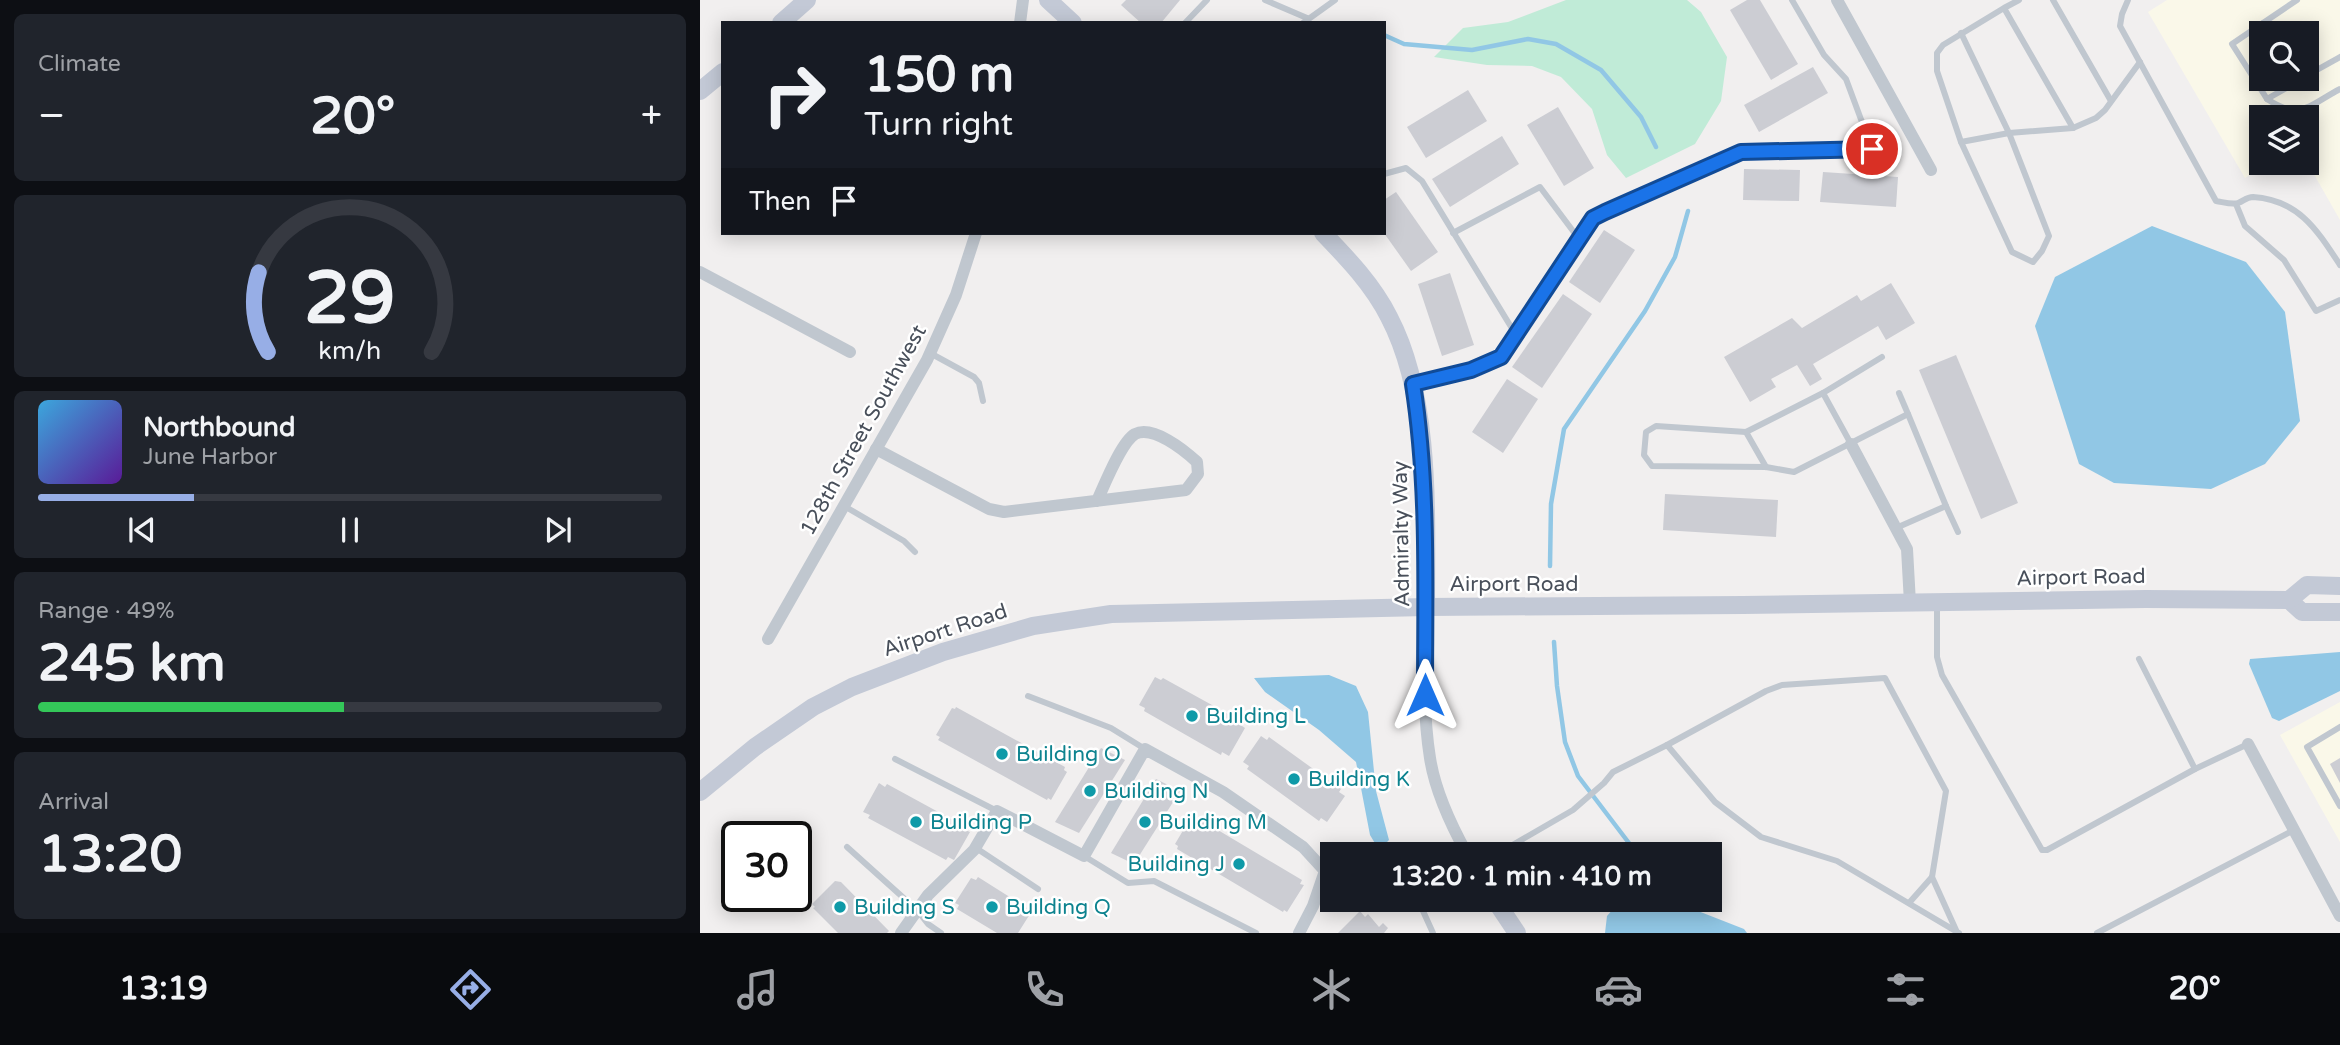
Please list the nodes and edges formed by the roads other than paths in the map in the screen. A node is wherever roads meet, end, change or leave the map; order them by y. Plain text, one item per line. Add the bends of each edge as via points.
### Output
1 (807, 0) edge
2 (1023, 0) edge
3 (1048, 0) edge
4 (1207, 0) edge
5 (1265, 0) edge
6 (1335, 0) edge
7 (1792, 0) edge
8 (1837, 0) edge
9 (2019, 0) edge
10 (2053, 0) edge
11 (2127, 0) edge
12 (2297, 0) edge
13 (2004, 8) junction
14 (783, 21) edge
15 (1020, 21) edge
16 (1071, 21) edge
17 (1187, 21) edge
18 (1305, 21) edge
19 (2266, 21) edge
20 (2249, 32) edge
21 (1961, 33) junction
22 (2340, 57) edge
23 (2140, 62) junction
24 (2319, 69) edge
25 (2249, 71) edge
26 (721, 74) edge
27 (2340, 89) edge
28 (700, 91) edge
29 (2262, 91) edge
30 (2280, 91) edge
31 (2267, 99) junction
32 (2111, 101) junction
33 (2073, 128) junction
34 (2009, 134) junction
35 (1961, 142) junction
36 (1931, 170) dead end
37 (1386, 173) edge
38 (2236, 204) junction
39 (1452, 233) junction
40 (975, 235) edge
41 (1325, 235) edge
42 (1579, 239) junction
43 (2340, 265) edge
44 (701, 274) edge
45 (2340, 300) edge
46 (1516, 335) junction
47 (850, 352) dead end
48 (930, 353) junction
49 (1882, 357) dead end
50 (1413, 384) junction
51 (1823, 393) junction
52 (1899, 393) dead end
53 (983, 401) dead end
54 (1908, 414) junction
55 (1746, 432) junction
56 (1851, 443) junction
57 (876, 449) junction
58 (1766, 467) junction
59 (1097, 501) junction
60 (844, 506) junction
61 (1946, 506) junction
62 (1896, 528) junction
63 (1958, 532) dead end
64 (915, 552) dead end
65 (2340, 586) edge
66 (2289, 600) junction
67 (1909, 603) junction
68 (1937, 603) junction
69 (1426, 607) junction
70 (2340, 612) edge
71 (768, 639) dead end
72 (2138, 659) dead end
73 (1028, 696) dead end
74 (2340, 727) edge
75 (2248, 744) joint
76 (1667, 745) junction
77 (1145, 749) junction
78 (895, 759) dead end
79 (2195, 769) junction
80 (700, 792) edge
81 (2340, 806) edge
82 (997, 811) junction
83 (2294, 830) junction
84 (1461, 842) edge
85 (1518, 842) edge
86 (847, 847) dead end
87 (976, 848) junction
88 (1084, 856) junction
89 (1932, 877) junction
90 (1038, 889) dead end
91 (1909, 903) junction
92 (917, 910) junction
93 (1423, 912) edge
94 (1503, 912) edge
95 (2340, 916) edge
96 (1958, 932) edge
97 (901, 933) edge
98 (942, 933) edge
99 (1256, 933) edge
100 (1299, 933) edge
101 (1433, 933) edge
102 (1517, 933) edge
103 (2097, 933) edge

1 - 14 main road
2 - 15 street
3 - 16 main road
4 - 17 lane
5 - 18 lane
6 - 18 lane
7 - 42 lane via 1824,55 1846,79 1872,149 1741,152 1593,218
8 - 36 street
9 - 13 lane
10 - 32 lane
11 - 23 lane via 2120,26
12 - 19 lane
13 - 21 lane
13 - 33 lane
20 - 25 lane via 2232,44
21 - 34 lane
21 - 35 lane via 1937,53 1937,71
22 - 24 lane
23 - 32 lane
23 - 38 lane via 2216,201
26 - 28 main road
27 - 31 lane via 2299,111 2284,110
29 - 31 lane
30 - 31 lane
32 - 33 lane via 2095,118
33 - 34 lane
34 - 35 lane
34 - 35 lane via 2049,236 2033,262 2011,252
37 - 39 lane via 1406,168 1422,181
38 - 43 lane via 2248,197 2272,199 2294,209
38 - 45 lane via 2245,226 2284,260 2316,311
39 - 42 lane via 1540,187
39 - 46 lane
40 - 48 street, 128th Street Southwest
41 - 50 main road, Admiralty Way via 1367,281 1389,316
42 - 46 lane
44 - 47 street
46 - 50 lane via 1501,357 1471,370
48 - 53 lane via 974,377
48 - 57 street, 128th Street Southwest
49 - 51 lane
50 - 69 main road, Admiralty Way via 1426,508
51 - 55 lane
51 - 56 lane
52 - 54 lane
54 - 56 lane
54 - 61 lane
55 - 58 lane
55 - 58 lane via 1656,426 1646,432 1644,455 1652,466
56 - 58 lane via 1794,472
56 - 62 street
57 - 59 street via 989,509 1004,512
57 - 60 street, 128th Street Southwest
59 - 59 street via 1186,490 1198,474 1196,462 1180,447 1152,433 1136,433 1126,442
60 - 64 lane
60 - 71 street, 128th Street Southwest
61 - 62 lane
61 - 63 lane
62 - 67 street via 1907,549
65 - 66 main road, Airport Road via 2307,585
66 - 68 main road, Airport Road
66 - 70 main road, Airport Road via 2302,612
67 - 68 main road, Airport Road
67 - 69 main road, Airport Road
68 - 79 lane via 1937,657 1942,675 2042,850
69 - 80 main road, Airport Road via 1111,614 1033,626 943,652 852,687 813,707
69 - 84 street, Admiralty Way via 1425,716 1430,761
72 - 79 lane
73 - 77 lane via 1111,728
74 - 81 lane via 2307,747
75 - 79 lane
75 - 83 street
76 - 85 lane via 1613,772 1573,810
76 - 89 lane via 1782,685 1885,678 1946,791
76 - 91 lane via 1715,802 1762,837 1837,860
77 - 88 street
77 - 100 street via 1223,792 1303,847 1325,870
78 - 82 lane
82 - 87 street
82 - 88 street
83 - 95 street
83 - 103 lane
86 - 92 lane
87 - 90 lane
87 - 92 street
88 - 99 lane via 1128,883 1154,881
89 - 91 lane
89 - 96 lane
91 - 96 lane
92 - 97 street
92 - 98 lane
93 - 101 lane
94 - 102 main road

